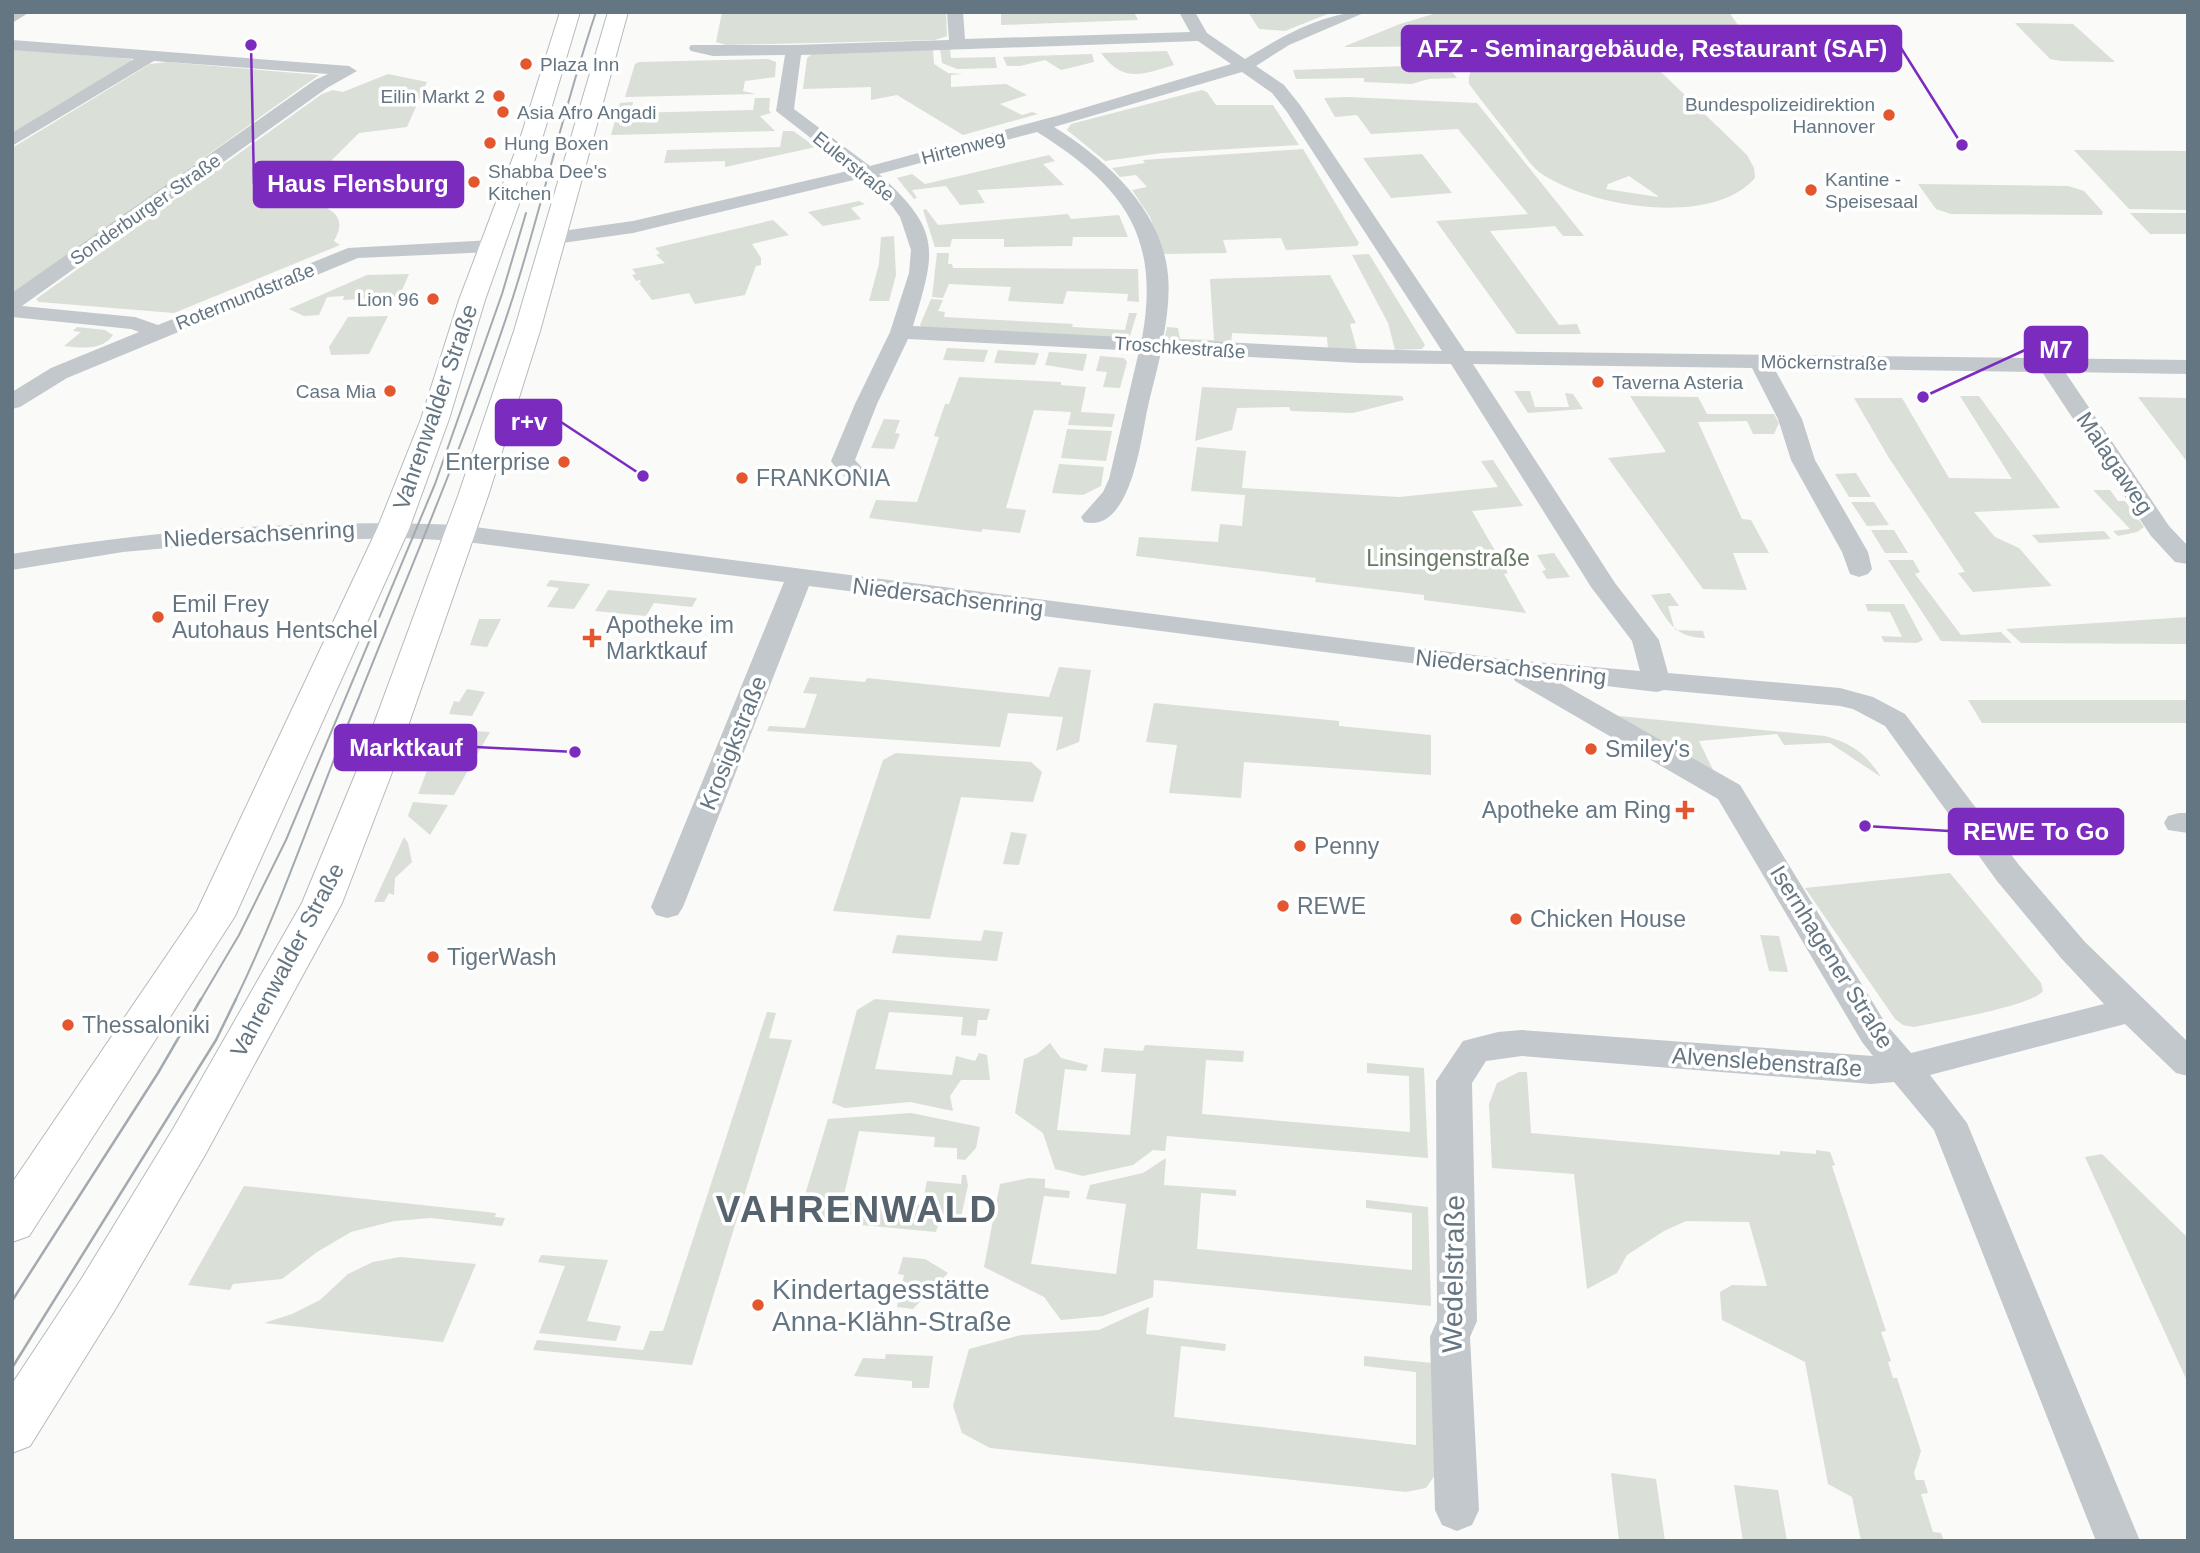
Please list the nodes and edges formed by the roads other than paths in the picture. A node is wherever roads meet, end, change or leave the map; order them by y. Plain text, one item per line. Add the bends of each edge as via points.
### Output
1 (22, 12) edge
2 (570, 12) edge
3 (618, 12) edge
4 (956, 12) edge
5 (1187, 12) edge
6 (1358, 12) edge
7 (12, 18) edge
8 (1201, 36) junction
9 (12, 45) edge
10 (957, 45) junction
11 (697, 48) dead end
12 (794, 50) junction
13 (151, 56) junction
14 (1246, 65) junction
15 (1040, 126) junction
16 (12, 141) edge
17 (867, 173) junction
18 (555, 238) junction
19 (480, 246) junction
20 (12, 303) edge
21 (12, 311) edge
22 (157, 332) junction
23 (901, 332) junction
24 (1152, 344) junction
25 (1460, 359) junction
26 (1760, 362) junction
27 (2049, 365) junction
28 (2188, 367) edge
29 (12, 402) edge
30 (858, 476) dead end
31 (1093, 517) dead end
32 (393, 529) junction
33 (459, 533) junction
34 (2184, 557) dead end
35 (12, 562) edge
36 (1859, 569) dead end
37 (799, 578) junction
38 (1513, 668) junction
39 (1657, 683) junction
40 (667, 907) dead end
41 (2131, 1010) junction
42 (1522, 1043) joint
43 (2188, 1063) edge
44 (1904, 1068) junction
45 (12, 1222) edge
46 (12, 1429) edge
47 (1457, 1510) dead end
48 (2119, 1541) edge

1 - 7 street
2 - 19 main road, Vahrenwalder Straße via 531,139
3 - 18 main road, Vahrenwalder Straße
4 - 10 street
5 - 8 street
6 - 14 street, Hirtenweg via 1283,42
8 - 10 street
8 - 14 street
9 - 13 street
10 - 12 street
11 - 12 street
12 - 17 street, Eulerstraße via 785,111
13 - 16 street
13 - 20 street, Sonderburger Straße via 349,71 321,84
14 - 15 street, Hirtenweg
14 - 25 street via 1278,89 1294,110
15 - 17 street, Hirtenweg
15 - 24 street via 1096,166 1141,224 1158,276
17 - 18 street, Hirtenweg via 647,223
17 - 23 street, Eulerstraße via 910,217 921,250 919,273
18 - 33 main road, Vahrenwalder Straße
19 - 22 street, Rotermundstraße via 355,251
19 - 32 main road, Vahrenwalder Straße via 435,419
21 - 22 street via 135,323
22 - 29 street, Rotermundstraße via 59,373
23 - 24 street, Troschkestraße
23 - 30 street, Eulerstraße via 843,460
24 - 25 street, Troschkestraße
24 - 31 street via 1117,491
25 - 26 street, Möckernstraße
25 - 39 street via 1604,587 1645,640
26 - 27 street, Möckernstraße
26 - 36 street via 1790,419 1803,460 1855,552
27 - 28 street, Möckernstraße
27 - 34 street, Malagaweg via 2160,531
32 - 33 street, Niedersachsenring
32 - 35 street, Niedersachsenring via 156,539
32 - 45 main road, Vahrenwalder Straße via 215,916
33 - 37 street, Niedersachsenring
33 - 46 main road, Vahrenwalder Straße via 373,775 322,902 189,1143
37 - 38 street, Niedersachsenring
37 - 40 street, Krosigkstraße
38 - 39 street, Niedersachsenring
38 - 44 street, Isernhagener Straße via 1729,792 1874,1033
39 - 41 street, Niedersachsenring via 1840,697 1882,711 1895,720 2008,873
41 - 43 street
41 - 44 street, Alvenslebenstraße
42 - 44 street, Alvenslebenstraße via 1871,1070
42 - 47 street, Wedelstraße via 1475,1050 1454,1081 1457,1321 1450,1337
44 - 48 street, Isernhagener Straße via 1949,1123

